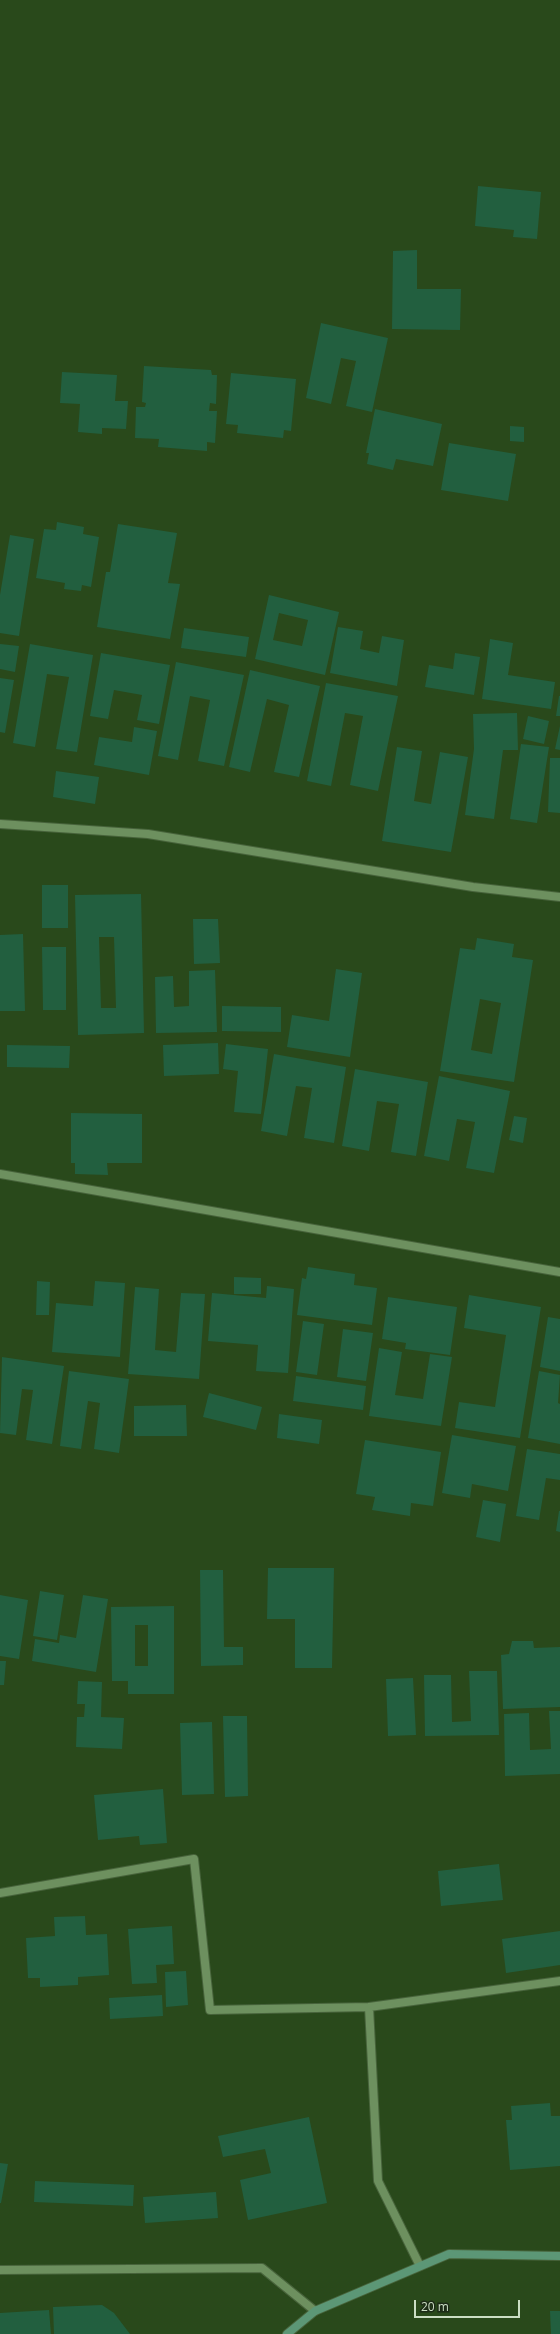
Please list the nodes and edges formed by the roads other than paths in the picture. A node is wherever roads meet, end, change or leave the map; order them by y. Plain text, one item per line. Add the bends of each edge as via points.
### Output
1 (0, 824) edge
2 (560, 897) edge
3 (0, 1174) edge
4 (560, 1272) edge
5 (0, 1893) edge
6 (560, 1981) edge
7 (369, 2007) junction
8 (560, 2256) edge
9 (420, 2266) junction
10 (0, 2270) edge
11 (315, 2311) junction
12 (286, 2334) edge

1 - 2 street via 148,834 473,887
3 - 4 street
5 - 7 street via 194,1859 210,2010
6 - 7 street
7 - 9 street via 378,2181
8 - 9 street via 449,2254
9 - 11 street
10 - 11 street via 262,2268
11 - 12 street

